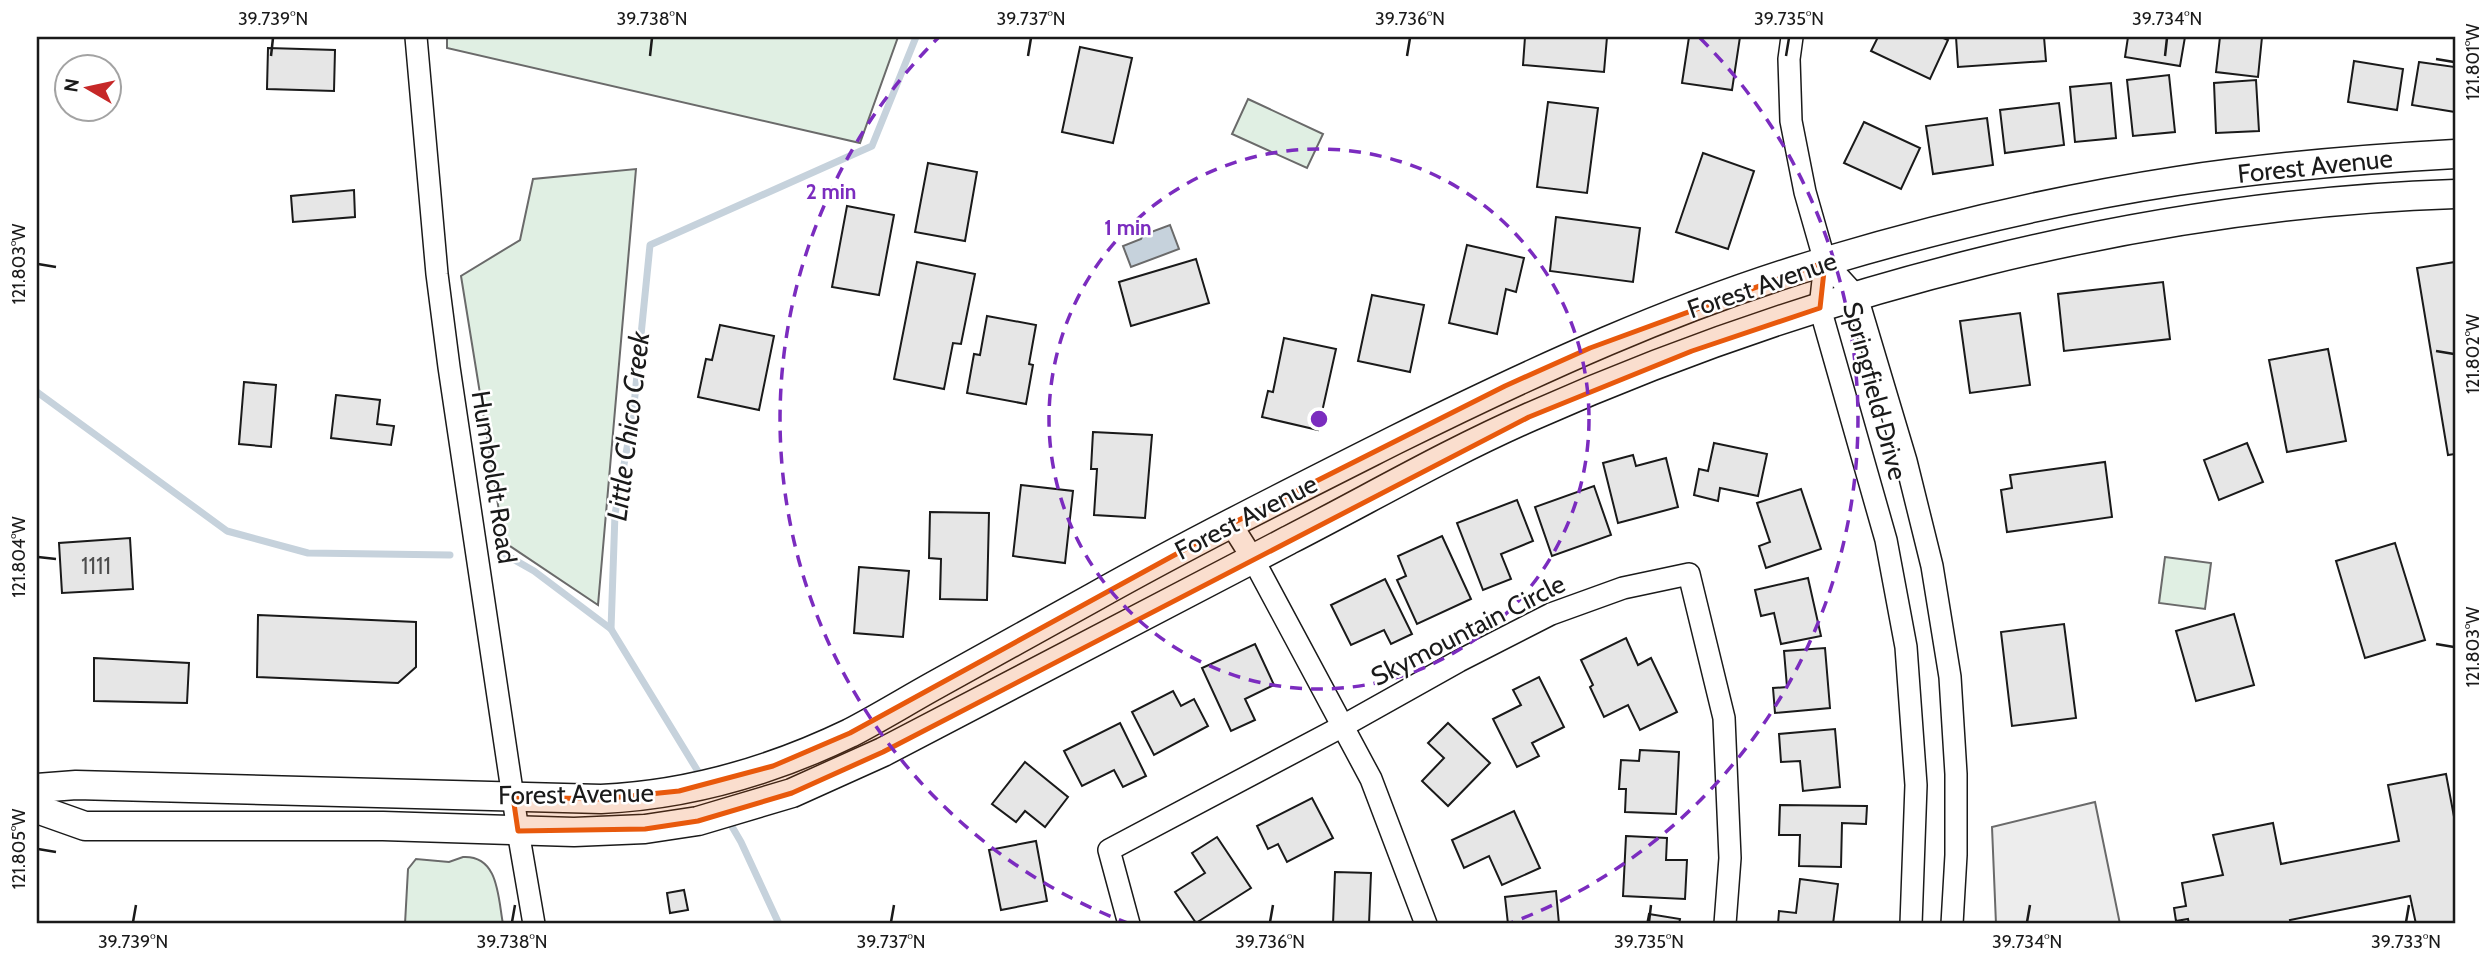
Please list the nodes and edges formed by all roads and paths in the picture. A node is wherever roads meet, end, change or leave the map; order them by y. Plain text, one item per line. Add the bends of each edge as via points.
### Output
1 (416, 37) edge
2 (1792, 37) edge
3 (2455, 154) edge
4 (2455, 194) edge
5 (1825, 262) junction
6 (1857, 297) junction
7 (1820, 308) junction
8 (1231, 524) junction
9 (1253, 559) junction
10 (1343, 726) junction
11 (37, 788) edge
12 (513, 797) junction
13 (37, 809) edge
14 (518, 831) junction
15 (534, 924) edge
16 (1129, 924) edge
17 (1426, 924) edge
18 (1725, 924) edge
19 (1911, 924) edge
20 (1951, 924) edge

1 - 12 street, Humboldt Road via 437,274
2 - 5 street via 1791,121
3 - 5 street, Forest Avenue via 2177,181 2038,208
4 - 6 street, Forest Avenue via 2300,205 2185,221 2032,250
5 - 6 street, Springfield Drive
5 - 7 street, Springfield Drive
5 - 8 street, Forest Avenue via 1590,348
6 - 7 street, Forest Avenue
6 - 20 street, Springfield Drive via 1932,566 1950,677 1956,774
7 - 9 street, Forest Avenue via 1692,351 1529,417
7 - 19 street, Springfield Drive via 1886,540 1906,647 1916,785
8 - 9 street
8 - 12 street, Forest Avenue via 850,733 773,766 644,797
9 - 10 street
9 - 14 street, Forest Avenue via 883,752 792,793 698,821 633,829
10 - 16 street, Skymountain Circle via 1109,850
10 - 17 street via 1371,779
10 - 18 street, Skymountain Circle via 1551,614 1623,588 1689,573 1724,718 1730,858
11 - 12 street, Forest Avenue via 90,785
12 - 14 street, Humboldt Road
13 - 14 street, Forest Avenue via 85,827 383,826
14 - 15 street, Humboldt Road

